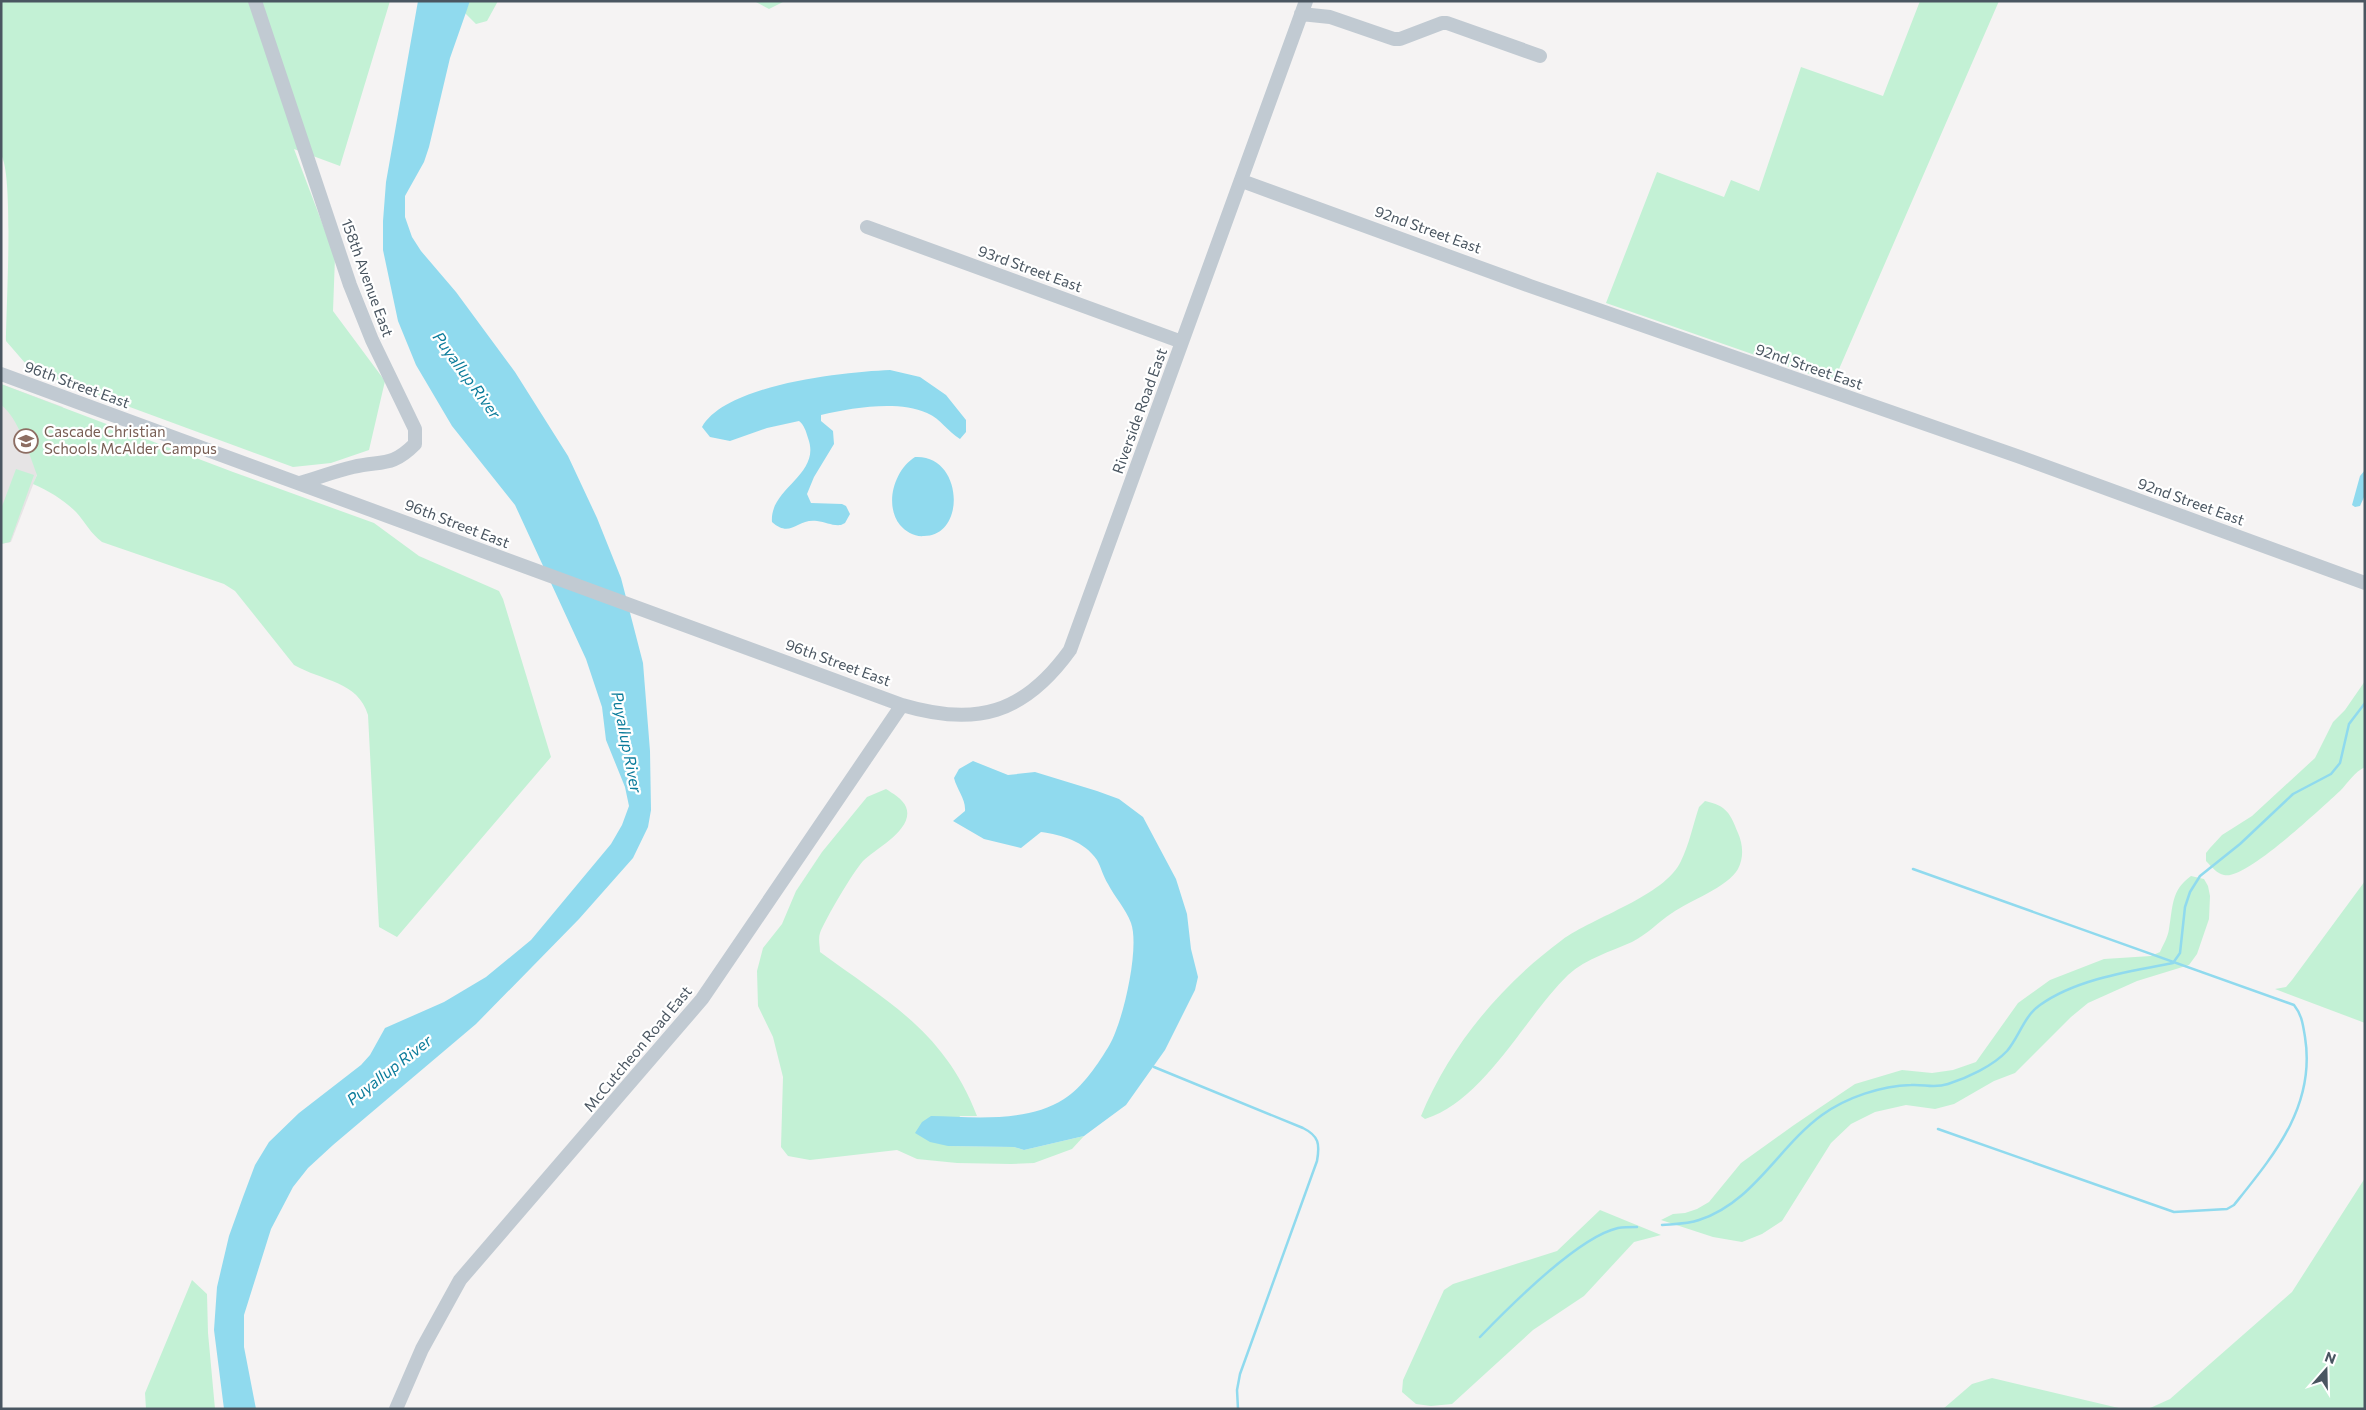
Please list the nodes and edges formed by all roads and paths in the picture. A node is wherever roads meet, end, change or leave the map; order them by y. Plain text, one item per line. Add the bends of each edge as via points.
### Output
1 (255, 1) edge
2 (1304, 8) edge
3 (1540, 56) dead end
4 (1242, 181) junction
5 (866, 227) dead end
6 (1182, 342) junction
7 (1, 374) edge
8 (300, 483) junction
9 (2365, 583) edge
10 (902, 705) junction
11 (396, 1409) edge

1 - 8 street, 158th Avenue East via 350,285 372,340 415,429 414,444 402,457
2 - 3 street via 1394,38 1448,24
2 - 4 street, Riverside Road East
4 - 6 street, Riverside Road East
4 - 9 street, 92nd Street East
5 - 6 street, 93rd Street East
6 - 10 street, Riverside Road East via 1078,632 1061,663 1034,691 1002,708 971,716 954,716 937,715
7 - 8 street, 96th Street East
8 - 10 street, 96th Street East
10 - 11 street, McCutcheon Road East via 702,999 460,1280 422,1349

